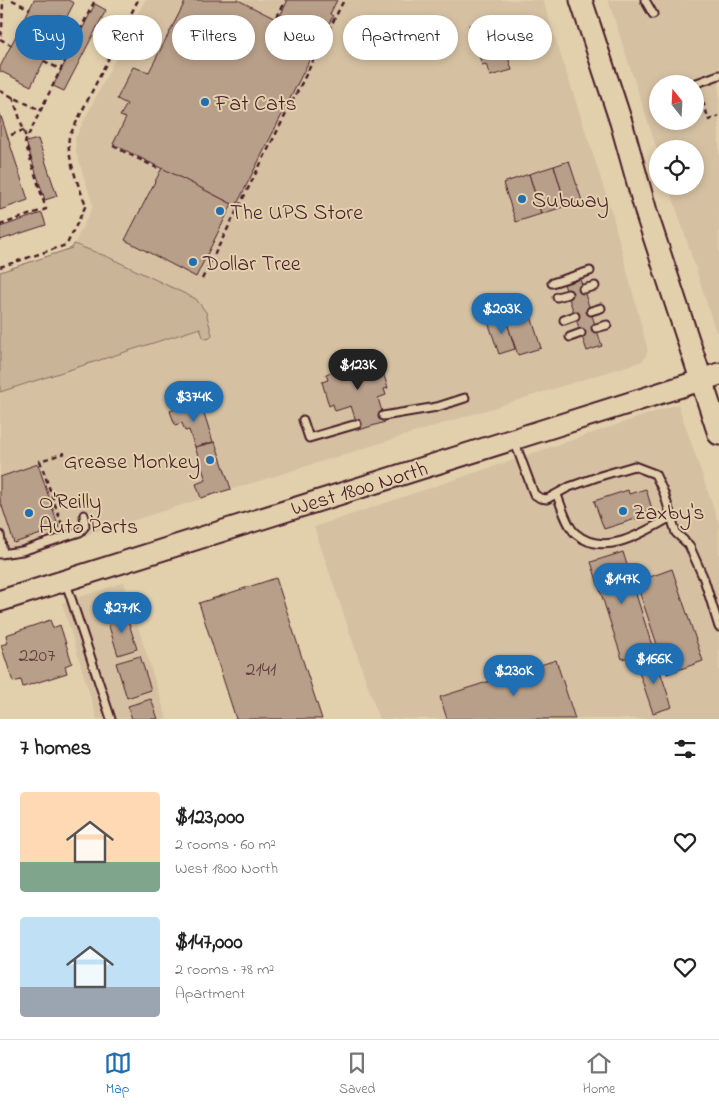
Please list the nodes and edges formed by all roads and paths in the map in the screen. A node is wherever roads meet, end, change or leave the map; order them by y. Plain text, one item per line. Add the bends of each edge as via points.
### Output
1 (3, 0) edge
2 (12, 0) edge
3 (95, 0) edge
4 (138, 0) edge
5 (286, 0) edge
6 (344, 0) edge
7 (581, 0) edge
8 (645, 0) edge
9 (30, 9) dead end
10 (653, 14) dead end
11 (278, 15) edge
12 (83, 24) edge
13 (0, 37) edge
14 (11, 45) dead end
15 (65, 60) edge
16 (44, 61) dead end
17 (60, 69) junction
18 (719, 75) edge
19 (704, 82) edge
20 (0, 90) edge
21 (13, 97) junction
22 (704, 107) edge
23 (40, 110) junction
24 (719, 116) edge
25 (24, 130) junction
26 (11, 135) dead end
27 (26, 138) junction
28 (113, 146) dead end
29 (157, 168) dead end
30 (0, 225) edge
31 (0, 267) edge
32 (590, 271) dead end
33 (202, 279) dead end
34 (552, 283) dead end
35 (595, 286) dead end
36 (583, 289) dead end
37 (568, 294) dead end
38 (557, 297) dead end
39 (602, 308) dead end
40 (590, 311) dead end
41 (575, 316) dead end
42 (564, 320) dead end
43 (607, 325) dead end
44 (596, 328) dead end
45 (581, 333) dead end
46 (570, 337) dead end
47 (710, 377) edge
48 (465, 398) dead end
49 (384, 416) dead end
50 (303, 420) dead end
51 (357, 424) dead end
52 (719, 434) edge
53 (514, 440) junction
54 (65, 453) dead end
55 (557, 495) junction
56 (84, 516) dead end
57 (671, 517) junction
58 (62, 525) dead end
59 (0, 535) edge
60 (2, 554) edge
61 (66, 580) junction
62 (0, 601) edge
63 (719, 627) edge
64 (111, 719) edge

1 - 13 path
2 - 9 path
3 - 12 path
4 - 31 path via 68,137 74,170 86,205 77,225 66,245
5 - 11 path
6 - 33 path
7 - 47 main road via 621,122 647,216
8 - 10 lane
13 - 14 path
15 - 17 path
16 - 17 path
17 - 23 path
18 - 19 lane
20 - 21 path
21 - 23 path
21 - 25 path
22 - 24 path via 709,120
23 - 27 path
25 - 26 path
25 - 27 path
27 - 30 path via 46,209
28 - 29 path
32 - 34 lane
35 - 36 lane
37 - 38 lane
39 - 40 lane
41 - 42 lane
43 - 44 lane
45 - 46 lane
47 - 52 main road
47 - 53 main road, West 1800 North
48 - 49 lane via 437,407
50 - 51 lane via 309,438
53 - 55 lane via 534,494 540,498
53 - 61 main road, West 1800 North
54 - 58 path via 40,461
55 - 57 lane via 574,533 590,542 610,544 637,535
55 - 57 lane via 569,487 634,466 655,474
56 - 60 lane via 85,526 80,532 22,551
57 - 63 lane via 676,533 689,544
59 - 60 lane
61 - 62 main road, West 1800 North
61 - 64 lane

